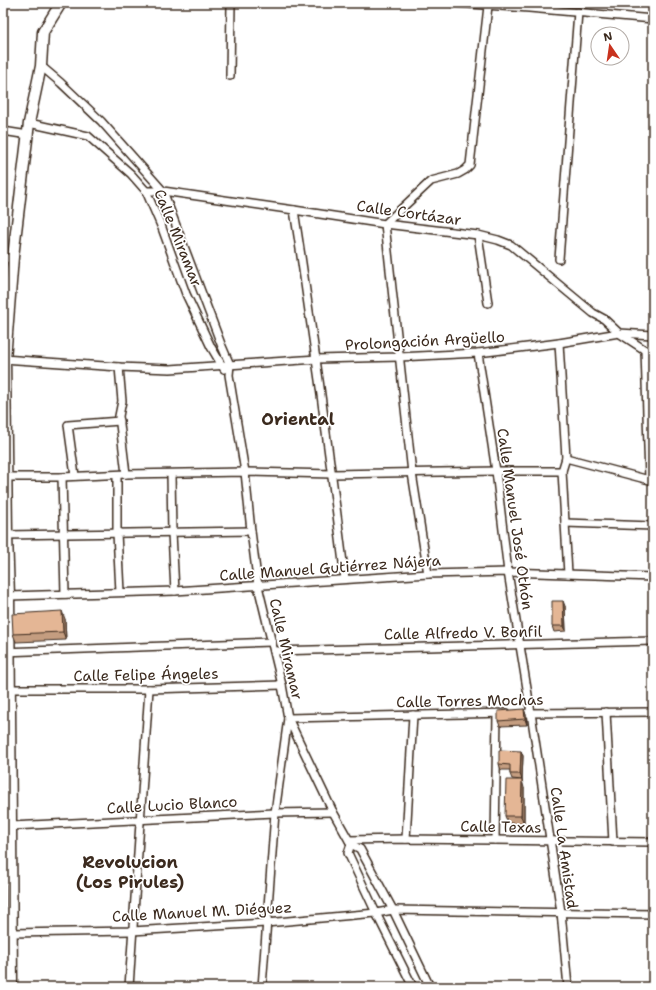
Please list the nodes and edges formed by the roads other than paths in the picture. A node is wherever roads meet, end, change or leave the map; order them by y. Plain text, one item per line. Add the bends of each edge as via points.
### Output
1 (61, 3) edge
2 (231, 3) edge
3 (453, 3) edge
4 (529, 5) edge
5 (488, 6) junction
6 (578, 12) junction
7 (653, 19) edge
8 (41, 66) junction
9 (230, 76) dead end
10 (29, 123) junction
11 (3, 131) edge
12 (28, 135) junction
13 (146, 190) junction
14 (164, 191) junction
15 (294, 210) junction
16 (385, 224) junction
17 (478, 235) junction
18 (8, 258) edge
19 (559, 259) dead end
20 (488, 304) dead end
21 (619, 333) junction
22 (653, 336) edge
23 (559, 343) junction
24 (645, 350) junction
25 (478, 353) junction
26 (399, 357) junction
27 (4, 358) edge
28 (653, 358) edge
29 (317, 359) junction
30 (230, 365) junction
31 (221, 366) junction
32 (119, 367) junction
33 (229, 375) junction
34 (120, 421) junction
35 (566, 458) junction
36 (496, 471) junction
37 (562, 471) junction
38 (246, 472) junction
39 (412, 473) junction
40 (126, 474) junction
41 (171, 474) junction
42 (332, 474) junction
43 (117, 475) junction
44 (75, 476) junction
45 (6, 477) junction
46 (62, 477) junction
47 (651, 480) edge
48 (565, 523) junction
49 (653, 526) edge
50 (251, 532) junction
51 (117, 533) junction
52 (172, 533) junction
53 (7, 535) junction
54 (64, 535) junction
55 (508, 572) junction
56 (428, 574) junction
57 (568, 574) junction
58 (653, 577) edge
59 (346, 579) junction
60 (258, 586) junction
61 (175, 591) junction
62 (120, 592) junction
63 (65, 594) junction
64 (9, 596) junction
65 (653, 641) edge
66 (272, 642) junction
67 (520, 645) junction
68 (274, 651) junction
69 (6, 652) edge
70 (282, 685) junction
71 (10, 689) junction
72 (149, 689) junction
73 (606, 712) junction
74 (653, 712) edge
75 (531, 713) junction
76 (497, 714) junction
77 (412, 715) junction
78 (288, 718) junction
79 (334, 812) junction
80 (275, 813) junction
81 (140, 820) junction
82 (11, 826) junction
83 (406, 839) junction
84 (495, 840) junction
85 (550, 841) junction
86 (350, 842) junction
87 (613, 842) junction
88 (653, 842) edge
89 (393, 910) junction
90 (561, 912) junction
91 (376, 913) junction
92 (653, 914) edge
93 (3, 916) edge
94 (266, 923) junction
95 (11, 929) junction
96 (132, 931) junction
97 (12, 987) edge
98 (129, 987) edge
99 (262, 987) edge
100 (413, 987) edge
101 (430, 987) edge
102 (568, 987) edge

1 - 8 street via 43,32
2 - 9 street
3 - 5 street
4 - 5 street
4 - 6 street
5 - 16 street via 470,165 458,174 431,181
6 - 7 street
6 - 19 street
8 - 10 street
8 - 14 street via 101,121
10 - 12 street
10 - 13 street, Calle Miramar via 88,136
11 - 12 street
12 - 18 street
13 - 14 street, Calle Cortázar
13 - 31 street, Calle Miramar via 186,294
14 - 15 street, Calle Cortázar
14 - 30 street, Calle Miramar
15 - 16 street, Calle Cortázar
15 - 29 street
16 - 17 street, Calle Cortázar
16 - 26 street
17 - 20 street
17 - 21 street, Calle Cortázar via 511,246
18 - 27 street
21 - 22 street, Prolongación Argüello
21 - 23 street, Prolongación Argüello
21 - 24 street, Calle Cortázar
23 - 25 street, Prolongación Argüello
23 - 35 street
24 - 28 street, Calle Cortázar
24 - 47 street
25 - 26 street, Prolongación Argüello
25 - 36 street, Calle Manuel José Othón
26 - 29 street, Prolongación Argüello
26 - 39 street
27 - 32 street, Prolongación Argüello
27 - 45 street
29 - 30 street, Prolongación Argüello
29 - 42 street
30 - 31 street, Prolongación Argüello
30 - 33 street, Calle Miramar
31 - 32 street, Prolongación Argüello via 170,369
31 - 33 street, Calle Miramar
32 - 34 street via 122,401
33 - 38 street, Calle Miramar
34 - 40 street
34 - 44 street via 68,424
35 - 37 street
35 - 47 street
36 - 37 street
36 - 39 street
36 - 55 street, Calle Manuel José Othón
37 - 48 street
38 - 41 street
38 - 42 street
38 - 50 street, Calle Miramar
39 - 42 street
39 - 56 street
40 - 41 street
40 - 43 street
41 - 52 street
42 - 59 street
43 - 44 street
43 - 51 street
44 - 46 street
45 - 46 street
45 - 53 street
46 - 54 street
48 - 49 street
48 - 57 street
50 - 52 street
50 - 60 street, Calle Miramar
51 - 52 street
51 - 54 street
51 - 62 street
52 - 61 street
53 - 54 street
53 - 64 street
54 - 63 street
55 - 56 street, Calle Manuel Gutiérrez Nájera
55 - 57 street, Calle Manuel Gutiérrez Nájera
55 - 67 street, Calle Manuel José Othón
56 - 59 street, Calle Manuel Gutiérrez Nájera
57 - 58 street, Calle Manuel Gutiérrez Nájera
59 - 60 street, Calle Manuel Gutiérrez Nájera
60 - 61 street, Calle Manuel Gutiérrez Nájera
60 - 66 street, Calle Miramar
61 - 62 street, Calle Manuel Gutiérrez Nájera
62 - 63 street, Calle Manuel Gutiérrez Nájera
63 - 64 street, Calle Manuel Gutiérrez Nájera
64 - 69 street
65 - 67 street, Calle Alfredo V. Bonfil
66 - 68 street, Calle Miramar
66 - 69 street, Calle Felipe Ángeles
67 - 68 street, Calle Alfredo V. Bonfil
67 - 75 street, Calle Manuel José Othón
68 - 70 street, Calle Miramar
69 - 71 street
70 - 72 street, Calle Felipe Ángeles
70 - 78 street, Calle Miramar
71 - 72 street, Calle Felipe Ángeles
71 - 82 street
72 - 81 street
73 - 74 street, Calle Torres Mochas
73 - 75 street, Calle Torres Mochas
73 - 87 street
75 - 76 street, Calle Torres Mochas
75 - 85 street, Calle La Amistad
76 - 77 street, Calle Torres Mochas
76 - 84 street
77 - 78 street, Calle Torres Mochas
77 - 83 street
78 - 79 street, Calle Miramar
78 - 80 street
79 - 80 street, Calle Lucio Blanco
79 - 86 street, Calle Miramar
80 - 81 street, Calle Lucio Blanco
80 - 94 street
81 - 82 street, Calle Lucio Blanco
81 - 96 street
82 - 95 street
83 - 84 street, Calle Texas
83 - 86 street, Calle Texas
84 - 85 street, Calle Texas
85 - 87 street, Calle Texas
85 - 90 street, Calle La Amistad
86 - 89 street, Calle Miramar via 360,849
86 - 91 street, Calle Miramar via 348,853
87 - 88 street, Calle Texas
89 - 90 street, Calle Manuel M. Diéguez
89 - 91 street, Calle Manuel M. Diéguez
89 - 101 street, Calle Miramar
90 - 92 street, Calle Manuel M. Diéguez
90 - 102 street, Calle La Amistad
91 - 94 street, Calle Manuel M. Diéguez
91 - 100 street, Calle Miramar
93 - 95 street
94 - 96 street, Calle Manuel M. Diéguez
94 - 99 street
95 - 96 street, Calle Manuel M. Diéguez
95 - 97 street
96 - 98 street

